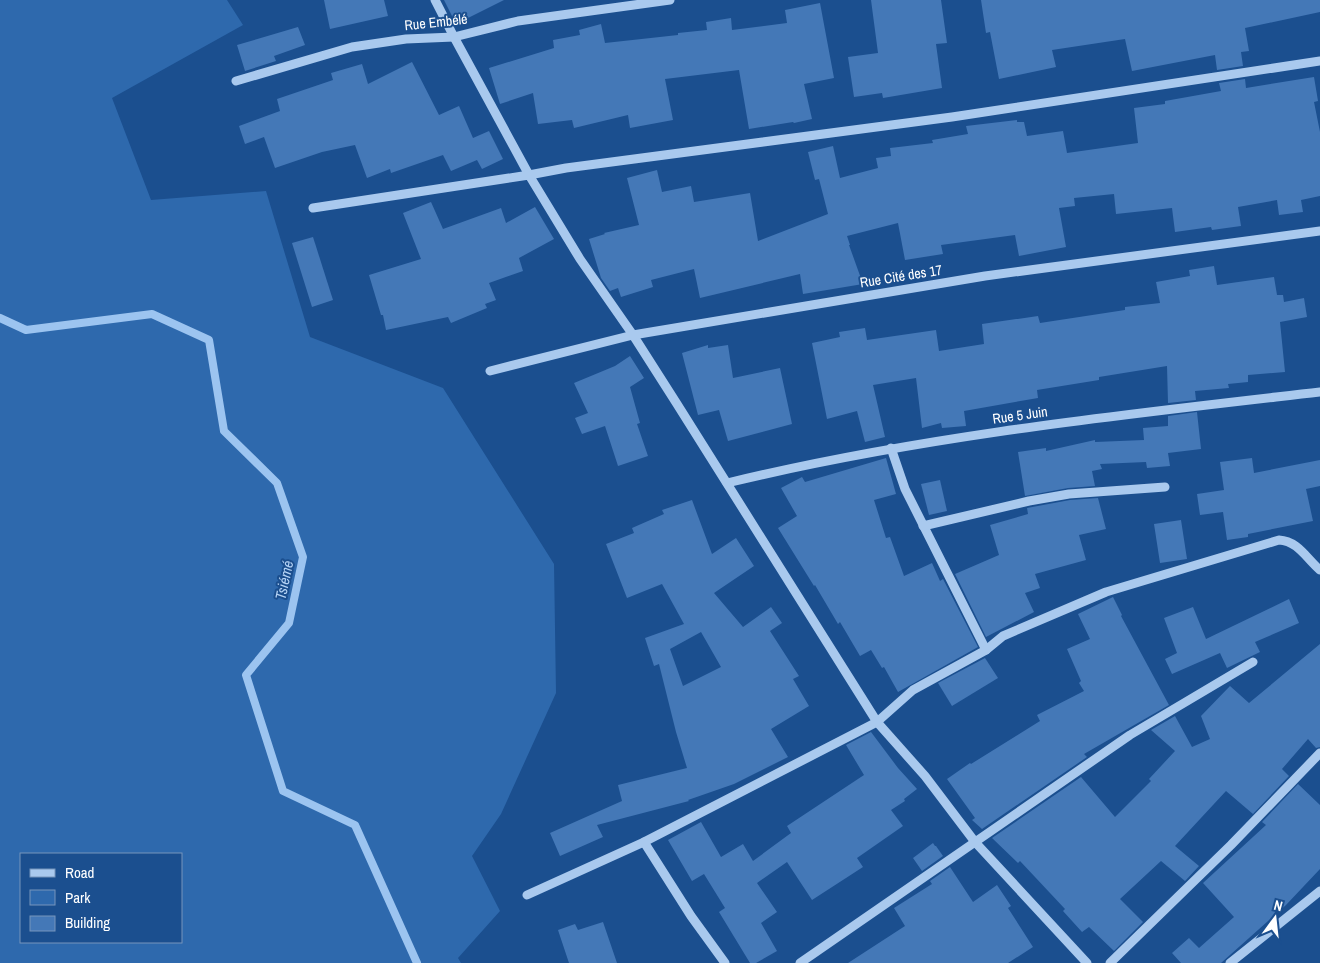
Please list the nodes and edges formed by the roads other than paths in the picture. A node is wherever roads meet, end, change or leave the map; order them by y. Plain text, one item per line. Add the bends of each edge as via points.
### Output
1 (435, 0) edge
2 (670, 0) edge
3 (454, 37) junction
4 (1320, 61) edge
5 (236, 81) dead end
6 (529, 175) junction
7 (313, 208) dead end
8 (1320, 231) edge
9 (633, 335) junction
10 (490, 371) dead end
11 (1320, 392) edge
12 (891, 448) junction
13 (727, 483) junction
14 (1165, 487) dead end
15 (923, 526) junction
16 (1320, 570) edge
17 (986, 650) junction
18 (1253, 662) dead end
19 (877, 722) junction
20 (1320, 754) edge
21 (644, 842) junction
22 (975, 842) junction
23 (1320, 891) edge
24 (527, 895) dead end
25 (724, 963) edge
26 (800, 963) edge
27 (1087, 963) edge
28 (1110, 963) edge
29 (1230, 963) edge

1 - 3 street
2 - 3 street, Rue Embélé via 518,21
3 - 5 street, Rue Embélé via 406,39 352,47
3 - 6 street
4 - 6 street via 952,117
6 - 7 street
6 - 9 street
8 - 9 street, Rue Cité des 17 via 985,276
9 - 10 street, Rue Cité des 17
9 - 13 street
11 - 12 street, Rue 5 Juin via 1098,418
12 - 13 street, Rue 5 Juin
12 - 15 street via 905,489
13 - 19 street
14 - 15 street via 1069,494
15 - 17 street
16 - 17 street via 1294,543 1279,540 1106,592 1003,636
17 - 19 street via 913,690
18 - 22 street via 1130,734
19 - 21 street
19 - 22 street via 925,776
20 - 28 street
21 - 24 street
21 - 25 street
22 - 26 street
22 - 27 street
23 - 29 street

